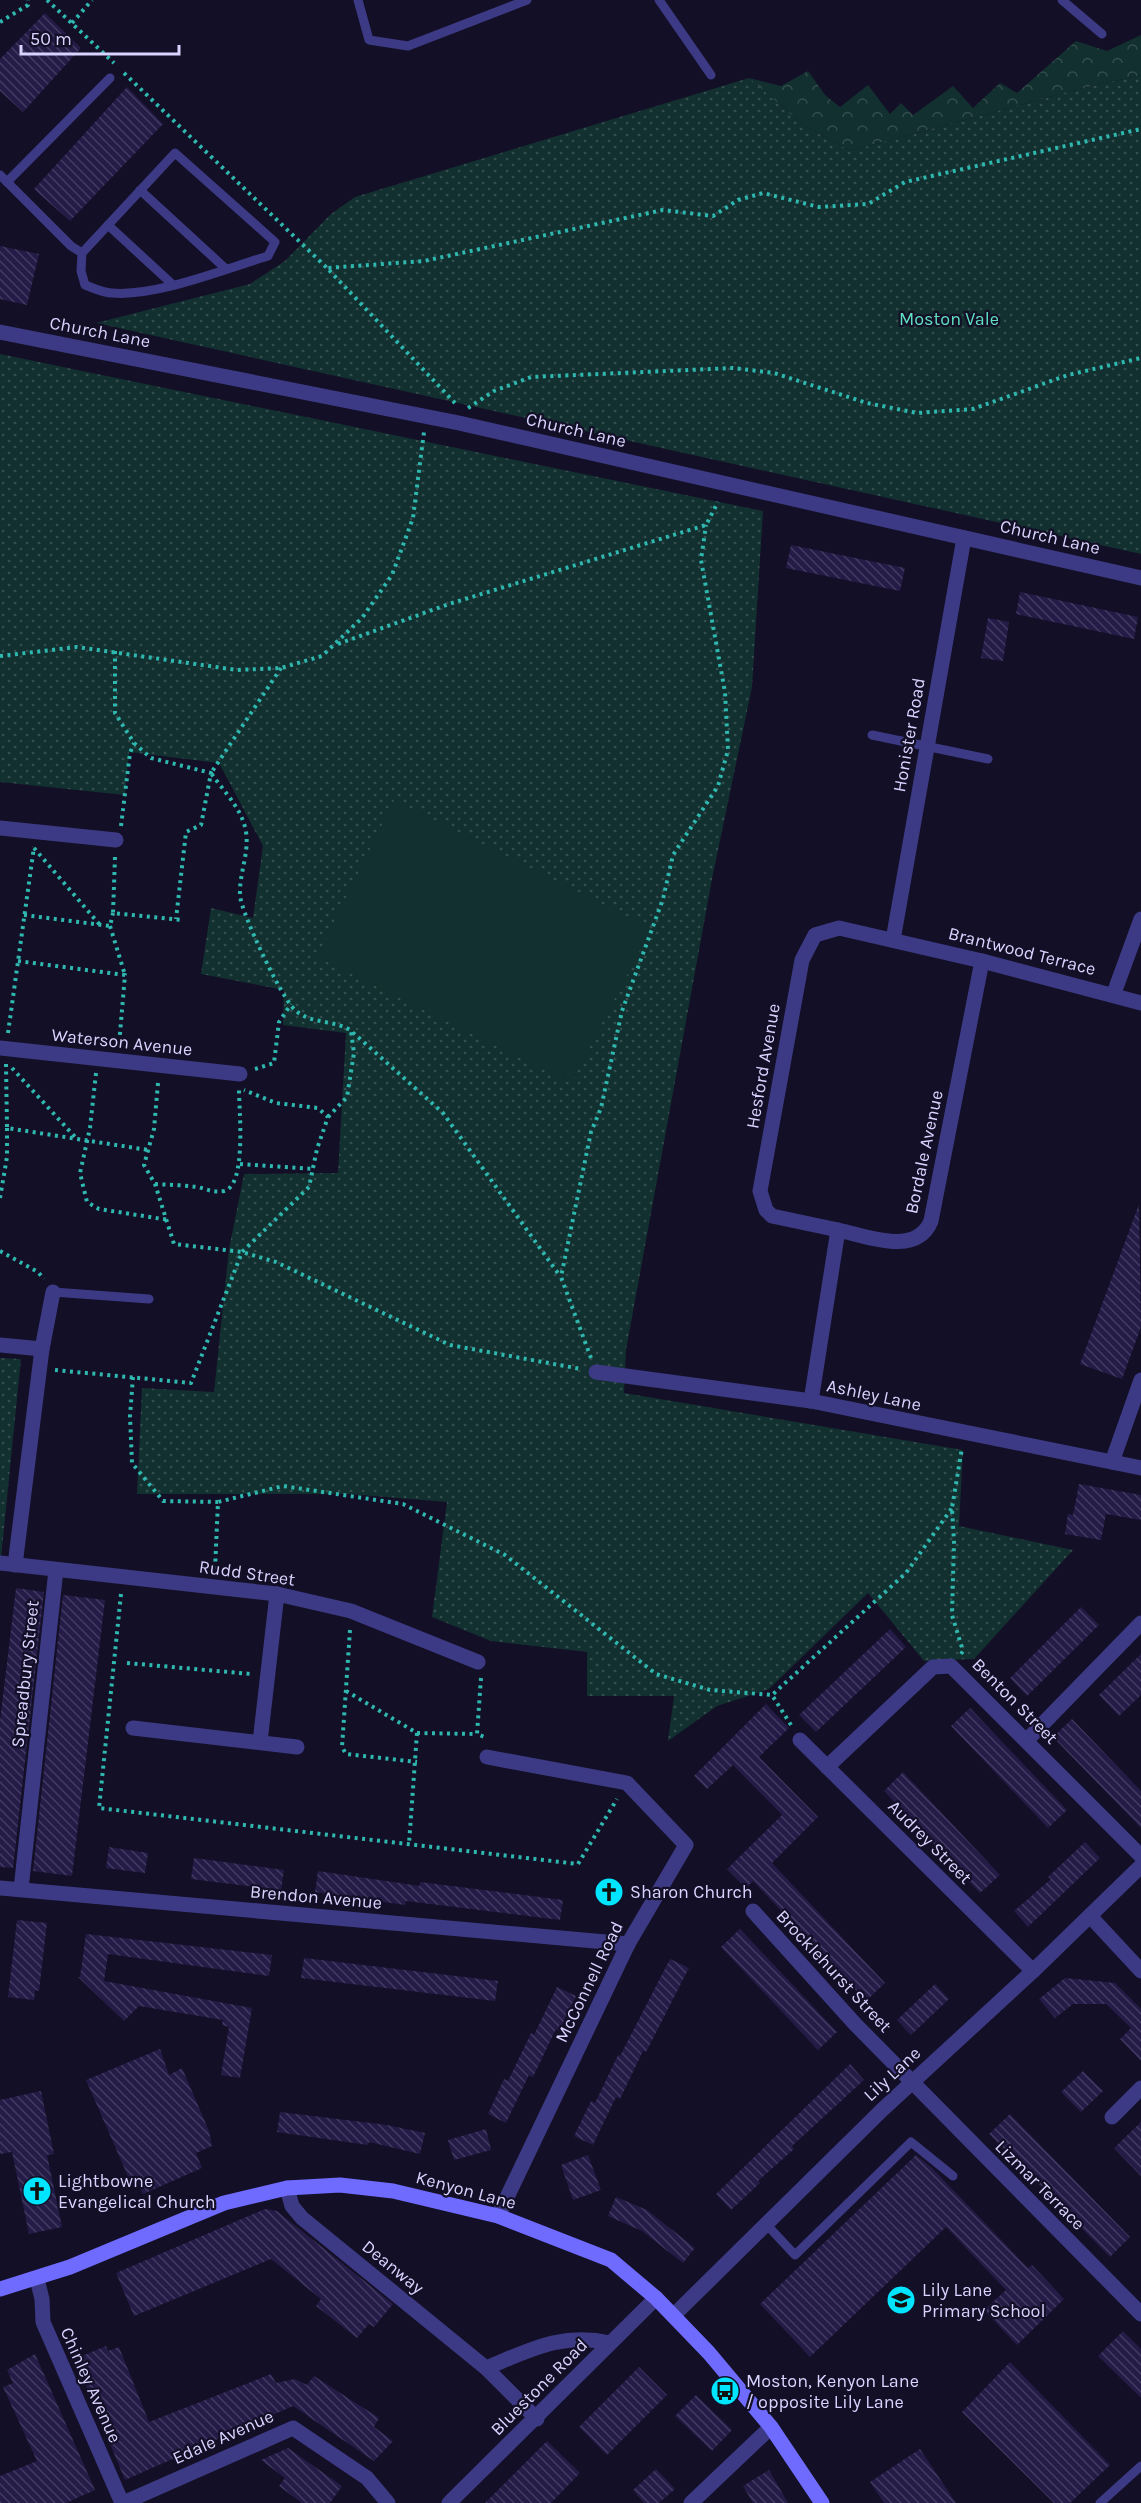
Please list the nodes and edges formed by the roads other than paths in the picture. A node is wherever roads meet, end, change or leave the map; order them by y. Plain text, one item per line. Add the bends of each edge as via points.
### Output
1 (358, 0) edge
2 (527, 0) edge
3 (659, 0) edge
4 (1062, 0) edge
5 (1102, 34) dead end
6 (711, 75) dead end
7 (110, 78) dead end
8 (3, 179) edge
9 (140, 190) junction
10 (108, 225) junction
11 (82, 253) junction
12 (226, 268) junction
13 (172, 285) junction
14 (0, 332) edge
15 (964, 538) junction
16 (1141, 578) edge
17 (872, 735) dead end
18 (927, 746) junction
19 (988, 759) dead end
20 (0, 828) edge
21 (116, 840) road end
22 (1141, 919) edge
23 (892, 940) junction
24 (982, 961) junction
25 (1114, 993) junction
26 (1141, 1002) edge
27 (4, 1052) edge
28 (240, 1081) road end
29 (838, 1230) junction
30 (53, 1292) joint
31 (149, 1299) dead end
32 (0, 1345) edge
33 (42, 1349) junction
34 (596, 1372) road end
35 (1141, 1380) edge
36 (811, 1401) junction
37 (1112, 1462) junction
38 (1141, 1468) edge
39 (8, 1564) edge
40 (56, 1569) junction
41 (277, 1594) junction
42 (1141, 1623) edge
43 (478, 1662) road end
44 (133, 1728) dead end
45 (800, 1740) road end
46 (1027, 1740) junction
47 (260, 1742) junction
48 (297, 1747) dead end
49 (487, 1757) road end
50 (827, 1767) junction
51 (1141, 1856) edge
52 (1141, 1866) edge
53 (0, 1888) edge
54 (21, 1889) junction
55 (753, 1911) dead end
56 (1090, 1916) junction
57 (628, 1944) junction
58 (1033, 1971) junction
59 (1141, 1971) edge
60 (912, 2082) junction
61 (1141, 2088) edge
62 (1112, 2117) dead end
63 (953, 2176) dead end
64 (287, 2188) junction
65 (498, 2216) junction
66 (766, 2224) junction
67 (37, 2279) junction
68 (0, 2289) edge
69 (656, 2298) junction
70 (1141, 2314) edge
71 (674, 2315) junction
72 (610, 2343) junction
73 (486, 2368) junction
74 (537, 2419) junction
75 (771, 2427) junction
76 (1141, 2466) edge
77 (122, 2503) edge
78 (388, 2503) edge
79 (449, 2503) edge
80 (691, 2503) edge
81 (822, 2503) edge
82 (1100, 2503) edge

1 - 2 lane via 369,40 408,46
3 - 6 lane
4 - 5 lane
7 - 8 lane
8 - 11 lane
9 - 10 lane
9 - 12 lane
9 - 12 lane via 175,153 275,242 268,256
10 - 11 lane
10 - 13 lane
11 - 13 lane via 85,285 110,293 135,293
12 - 13 lane
14 - 15 street, Church Lane via 426,417
15 - 16 street, Church Lane
15 - 18 street, Honister Road
17 - 18 lane
18 - 19 lane
18 - 23 street, Honister Road
20 - 21 street
22 - 25 street
23 - 24 street, Brantwood Terrace
23 - 29 street, Hesford Avenue via 839,928 827,930 815,935 802,960 760,1191 772,1216
24 - 25 street, Brantwood Terrace
24 - 29 street, Bordale Avenue via 927,1230 902,1243
25 - 26 street, Brantwood Terrace
27 - 28 street, Waterson Avenue via 160,1065
29 - 36 street
30 - 31 lane
30 - 33 street
32 - 33 street
33 - 39 street
34 - 36 street, Ashley Lane
35 - 37 street
36 - 37 street, Ashley Lane
37 - 38 street, Ashley Lane
39 - 40 street, Rudd Street
40 - 41 street, Rudd Street
40 - 54 street, Spreadbury Street
41 - 43 street, Rudd Street via 351,1611
41 - 47 street
42 - 46 street
44 - 47 street
45 - 50 street, Audrey Street
46 - 50 street, Benton Street via 951,1666 933,1667
46 - 51 street, Benton Street
47 - 48 street
49 - 57 street, McConnell Road via 627,1783 686,1845
50 - 58 street, Audrey Street
52 - 56 street, Lily Lane
53 - 54 street, Brendon Avenue
54 - 57 street, Brendon Avenue
55 - 60 street, Brocklehurst Street
56 - 58 street, Lily Lane
56 - 59 street
57 - 65 street, McConnell Road
58 - 60 street, Lily Lane
60 - 66 street, Lily Lane
60 - 70 street, Lizmar Terrace
61 - 62 street
63 - 66 lane via 911,2142 795,2255
64 - 65 street, Kenyon Lane via 340,2185 393,2191
64 - 67 street, Kenyon Lane via 224,2203
64 - 73 street, Deanway via 292,2206 302,2218
65 - 69 street, Kenyon Lane via 611,2260
66 - 71 street, Lily Lane
67 - 68 street, Kenyon Lane
67 - 77 street, Chinley Avenue via 43,2322
69 - 71 street, Kenyon Lane
69 - 72 street, Bluestone Road
71 - 75 street, Kenyon Lane
72 - 73 street via 579,2338 559,2340
72 - 74 street, Bluestone Road
73 - 74 street, Deanway
74 - 79 street, Bluestone Road
75 - 80 street
75 - 81 street, Kenyon Lane
76 - 82 lane
77 - 78 street, Edale Avenue via 292,2428 367,2478

